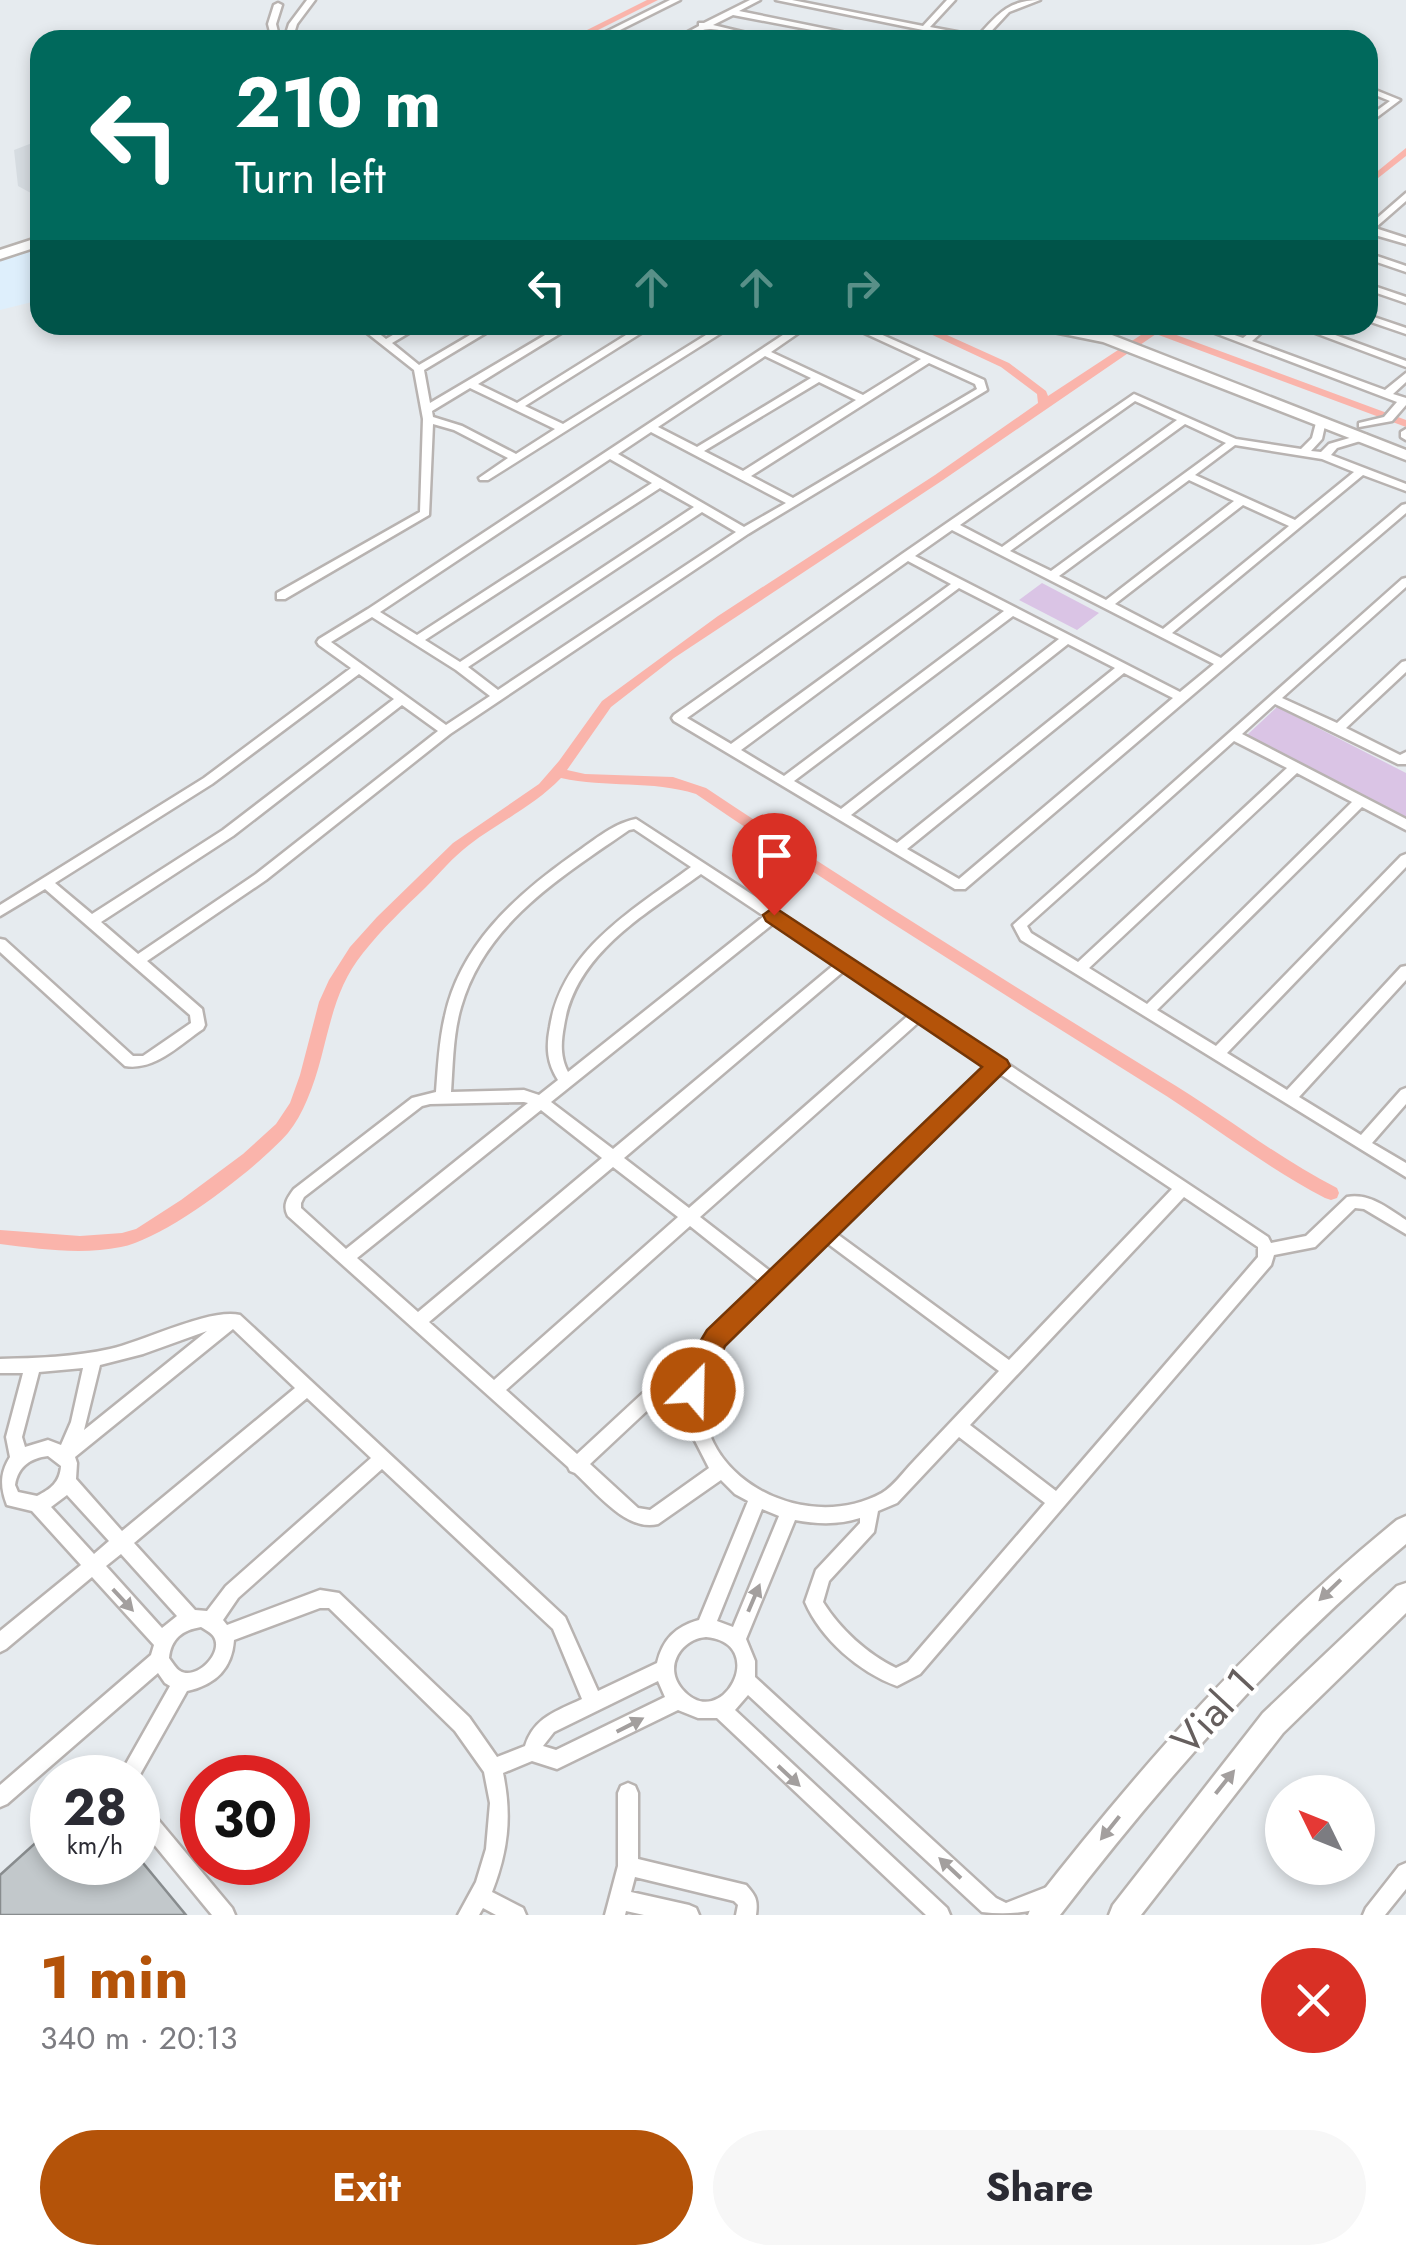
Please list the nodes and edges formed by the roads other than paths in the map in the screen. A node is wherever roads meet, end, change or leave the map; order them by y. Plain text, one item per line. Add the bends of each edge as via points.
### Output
1 (676, 0) edge
2 (690, 0) edge
3 (756, 0) edge
4 (780, 0) edge
5 (839, 0) edge
6 (951, 0) edge
7 (1036, 0) edge
8 (311, 1) edge
9 (276, 2) edge
10 (821, 8) junction
11 (730, 12) junction
12 (702, 25) junction
13 (926, 27) junction
14 (274, 30) edge
15 (290, 30) edge
16 (614, 30) edge
17 (628, 30) edge
18 (694, 30) edge
19 (725, 30) edge
20 (824, 30) edge
21 (938, 30) edge
22 (988, 30) edge
23 (1378, 92) edge
24 (1378, 114) edge
25 (1406, 196) edge
26 (1392, 208) junction
27 (1406, 213) edge
28 (1378, 220) edge
29 (1378, 232) edge
30 (30, 234) edge
31 (1406, 241) edge
32 (0, 243) edge
33 (30, 245) edge
34 (0, 255) edge
35 (1378, 259) edge
36 (1406, 269) edge
37 (1378, 290) edge
38 (1406, 300) edge
39 (1378, 322) edge
40 (1406, 332) edge
41 (377, 335) edge
42 (399, 335) edge
43 (477, 335) edge
44 (552, 335) edge
45 (634, 335) edge
46 (713, 335) edge
47 (790, 335) edge
48 (876, 335) edge
49 (884, 335) edge
50 (1091, 335) edge
51 (1127, 335) edge
52 (1226, 335) edge
53 (1254, 335) edge
54 (1326, 335) edge
55 (881, 338) junction
56 (387, 342) junction
57 (1246, 342) junction
58 (764, 352) junction
59 (928, 358) junction
60 (1406, 364) edge
61 (419, 369) junction
62 (1406, 376) edge
63 (819, 378) junction
64 (470, 384) junction
65 (1388, 393) junction
66 (863, 399) junction
67 (518, 407) junction
68 (428, 414) junction
69 (1185, 419) junction
70 (1320, 421) junction
71 (650, 427) junction
72 (564, 429) junction
73 (1364, 431) junction
74 (1406, 436) edge
75 (1233, 442) junction
76 (696, 452) junction
77 (1304, 452) junction
78 (610, 454) junction
79 (1406, 454) edge
80 (1324, 456) junction
81 (516, 458) junction
82 (1362, 470) junction
83 (743, 476) junction
84 (1189, 476) junction
85 (484, 478) dead end
86 (660, 483) junction
87 (1406, 488) edge
88 (1242, 500) junction
89 (792, 502) junction
90 (1406, 507) edge
91 (702, 508) junction
92 (951, 524) junction
93 (1296, 525) junction
94 (744, 532) junction
95 (1004, 551) junction
96 (906, 556) junction
97 (1052, 576) junction
98 (1406, 580) edge
99 (959, 584) junction
100 (1400, 594) edge
101 (281, 596) dead end
102 (1107, 604) junction
103 (1012, 610) junction
104 (372, 612) junction
105 (1164, 634) junction
106 (1067, 639) junction
107 (418, 640) junction
108 (1221, 662) junction
109 (1406, 665) edge
110 (460, 667) junction
111 (358, 668) junction
112 (1123, 668) junction
113 (498, 696) junction
114 (1180, 698) junction
115 (1274, 699) junction
116 (402, 700) junction
117 (1338, 729) junction
118 (446, 731) junction
119 (1233, 736) junction
120 (732, 750) junction
121 (1405, 760) edge
122 (1296, 767) junction
123 (784, 782) junction
124 (1361, 802) junction
125 (840, 816) junction
126 (1406, 825) edge
127 (896, 850) junction
128 (1406, 859) edge
129 (701, 866) junction
130 (47, 882) junction
131 (0, 911) edge
132 (774, 915) junction
133 (92, 921) junction
134 (0, 944) edge
135 (137, 961) junction
136 (845, 963) junction
137 (1080, 968) junction
138 (1406, 971) edge
139 (1148, 1011) junction
140 (920, 1014) junction
141 (1218, 1053) junction
142 (998, 1066) junction
143 (568, 1080) junction
144 (1406, 1094) edge
145 (443, 1097) junction
146 (1290, 1097) junction
147 (541, 1102) junction
148 (1363, 1143) junction
149 (615, 1160) junction
150 (1406, 1170) edge
151 (1183, 1188) junction
152 (689, 1218) junction
153 (1406, 1228) edge
154 (826, 1233) junction
155 (1267, 1250) junction
156 (346, 1258) junction
157 (774, 1283) junction
158 (234, 1320) junction
159 (417, 1323) junction
160 (93, 1360) junction
161 (0, 1366) edge
162 (33, 1366) junction
163 (1011, 1371) junction
164 (697, 1375) junction
165 (307, 1388) junction
166 (493, 1391) junction
167 (958, 1426) junction
168 (64, 1456) junction
169 (383, 1458) junction
170 (19, 1459) junction
171 (576, 1466) junction
172 (722, 1470) junction
173 (67, 1482) junction
174 (4, 1497) edge
175 (756, 1502) junction
176 (1057, 1502) junction
177 (37, 1504) junction
178 (869, 1509) junction
179 (788, 1512) junction
180 (1406, 1528) edge
181 (122, 1542) junction
182 (92, 1567) junction
183 (1406, 1595) edge
184 (191, 1619) junction
185 (218, 1628) junction
186 (705, 1628) junction
187 (736, 1641) junction
188 (0, 1644) edge
189 (161, 1651) junction
190 (664, 1668) junction
191 (746, 1681) junction
192 (182, 1682) junction
193 (679, 1700) junction
194 (593, 1702) junction
195 (720, 1708) junction
196 (532, 1752) junction
197 (140, 1755) edge
198 (493, 1768) junction
199 (628, 1792) dead end
200 (0, 1797) edge
201 (160, 1838) edge
202 (628, 1866) junction
203 (1402, 1884) edge
204 (1061, 1890) junction
205 (480, 1896) junction
206 (618, 1908) edge
207 (225, 1915) edge
208 (468, 1915) edge
209 (516, 1915) edge
210 (688, 1915) edge
211 (746, 1915) edge
212 (940, 1915) edge
213 (1042, 1915) edge
214 (1123, 1915) edge
215 (1374, 1915) edge

1 - 16 street
2 - 17 street
3 - 11 street
4 - 10 street
5 - 10 street
6 - 13 street
7 - 22 street via 1006,10
8 - 9 street via 291,8
8 - 15 street
9 - 14 street
10 - 13 street
11 - 12 street
11 - 20 street
12 - 18 street
12 - 19 street
13 - 21 street
23 - 24 street via 1396,100
25 - 26 street
26 - 27 street
26 - 28 street
29 - 31 street
30 - 32 street
33 - 34 street
35 - 36 street
37 - 38 street
39 - 40 street
41 - 56 street
42 - 56 street
43 - 61 street
44 - 64 street
45 - 67 street
46 - 72 street
47 - 58 street
48 - 55 street
49 - 55 street
50 - 70 street
51 - 73 street
52 - 57 street
53 - 57 street
54 - 60 street
55 - 59 street
56 - 61 street
57 - 65 street
58 - 63 street
58 - 71 street
59 - 66 street
59 - 89 street via 980,382 982,390
61 - 68 street
62 - 65 street
63 - 66 street
63 - 76 street
64 - 67 street
64 - 68 street
65 - 73 street via 1404,401 1400,409
66 - 83 street
67 - 72 street
68 - 81 street
68 - 101 street via 425,513
69 - 75 street
69 - 92 street via 1134,398
69 - 95 street
70 - 73 street
70 - 77 street via 1317,439
71 - 76 street
71 - 78 street
72 - 81 street
73 - 74 street
73 - 79 street
73 - 80 street
75 - 77 street
75 - 84 street
76 - 83 street
77 - 80 street
78 - 86 street
78 - 104 street
80 - 82 street
81 - 85 street
82 - 87 street
82 - 93 street
83 - 89 street
84 - 88 street
84 - 97 street
86 - 91 street
86 - 107 street
88 - 93 street
88 - 102 street
89 - 94 street
90 - 108 street
91 - 94 street
91 - 110 street
92 - 95 street
92 - 96 street
93 - 105 street
94 - 113 street
95 - 97 street
96 - 99 street
96 - 120 street via 678,718
97 - 102 street
98 - 100 street
99 - 103 street
99 - 120 street
100 - 115 street
102 - 105 street
103 - 106 street
103 - 123 street
104 - 107 street
104 - 111 street via 323,642
105 - 108 street
106 - 112 street
106 - 125 street
107 - 110 street
108 - 114 street
109 - 117 street
110 - 113 street
111 - 116 street
111 - 130 street via 208,781
112 - 114 street
112 - 127 street
113 - 118 street
114 - 127 street via 962,885
115 - 117 street
115 - 119 street
116 - 118 street
116 - 133 street via 228,833
117 - 121 street
118 - 135 street via 262,877
119 - 122 street
119 - 137 street via 1020,924 1026,936
120 - 123 street
122 - 124 street
122 - 137 street
123 - 125 street
124 - 126 street
124 - 139 street
125 - 127 street
128 - 141 street
129 - 132 street
129 - 143 street via 601,943 568,983 554,1053
129 - 145 street via 642,826 628,824 518,903 484,942 459,990
130 - 131 street
130 - 133 street
132 - 136 street
132 - 143 street
133 - 135 street
134 - 135 street via 136,1064 200,1019
136 - 140 street
136 - 149 street
137 - 139 street
138 - 146 street
139 - 141 street
140 - 142 street
140 - 152 street
141 - 146 street
142 - 151 street
142 - 154 street
143 - 147 street
144 - 148 street
145 - 147 street via 524,1096
145 - 156 street via 417,1102 296,1197 294,1212
146 - 148 street
147 - 149 street
147 - 156 street
148 - 150 street
149 - 152 street
149 - 159 street
151 - 155 street
151 - 163 street
152 - 157 street
152 - 166 street
153 - 155 street via 1352,1201 1310,1242
154 - 157 street
154 - 163 street
155 - 176 street
156 - 159 street
157 - 164 street via 716,1338
158 - 160 street
158 - 165 street
158 - 168 street
159 - 166 street
160 - 162 street
160 - 168 street
161 - 162 street
162 - 170 street via 14,1438
163 - 167 street
164 - 171 street via 663,1385
164 - 172 street via 694,1417
165 - 169 street
165 - 181 street
166 - 171 street
167 - 176 street
167 - 178 street via 892,1497
168 - 170 street via 38,1449
168 - 173 street
169 - 185 street via 232,1592
169 - 194 street via 558,1624
170 - 174 street
171 - 172 street via 628,1511 646,1518
172 - 175 street
173 - 177 street
173 - 181 street
174 - 177 street
175 - 179 street
175 - 186 street
176 - 178 street via 914,1668 898,1677 882,1672 839,1634 814,1602 822,1576 868,1526
177 - 182 street
178 - 179 street via 835,1516
187 -> 179 street
180 -> 204 street, Vial 1 via 1337,1583 1220,1700
181 - 182 street
181 - 184 street
182 - 188 street
182 -> 189 street
214 -> 183 street, Vial 1 via 1273,1722
184 - 185 street
184 - 189 street via 174,1627
185 - 192 street via 223,1658 194,1682
185 - 198 street via 320,1599 340,1602 462,1724
186 - 187 street
186 - 190 street via 679,1638
187 - 191 street
189 - 192 street via 171,1678
189 - 200 street
190 - 193 street
190 - 194 street
191 - 195 street
204 -> 191 street via 1005,1913 989,1904
192 - 197 street
193 - 195 street
196 -> 193 street via 558,1760
194 - 196 street via 548,1725
195 -> 212 street
196 - 198 street
198 - 205 street via 500,1826
199 - 202 street
201 - 207 street
202 - 206 street
202 - 211 street via 740,1892 748,1901
203 - 215 street
204 - 213 street, Vial 1
205 - 208 street
205 - 209 street
206 - 210 street

